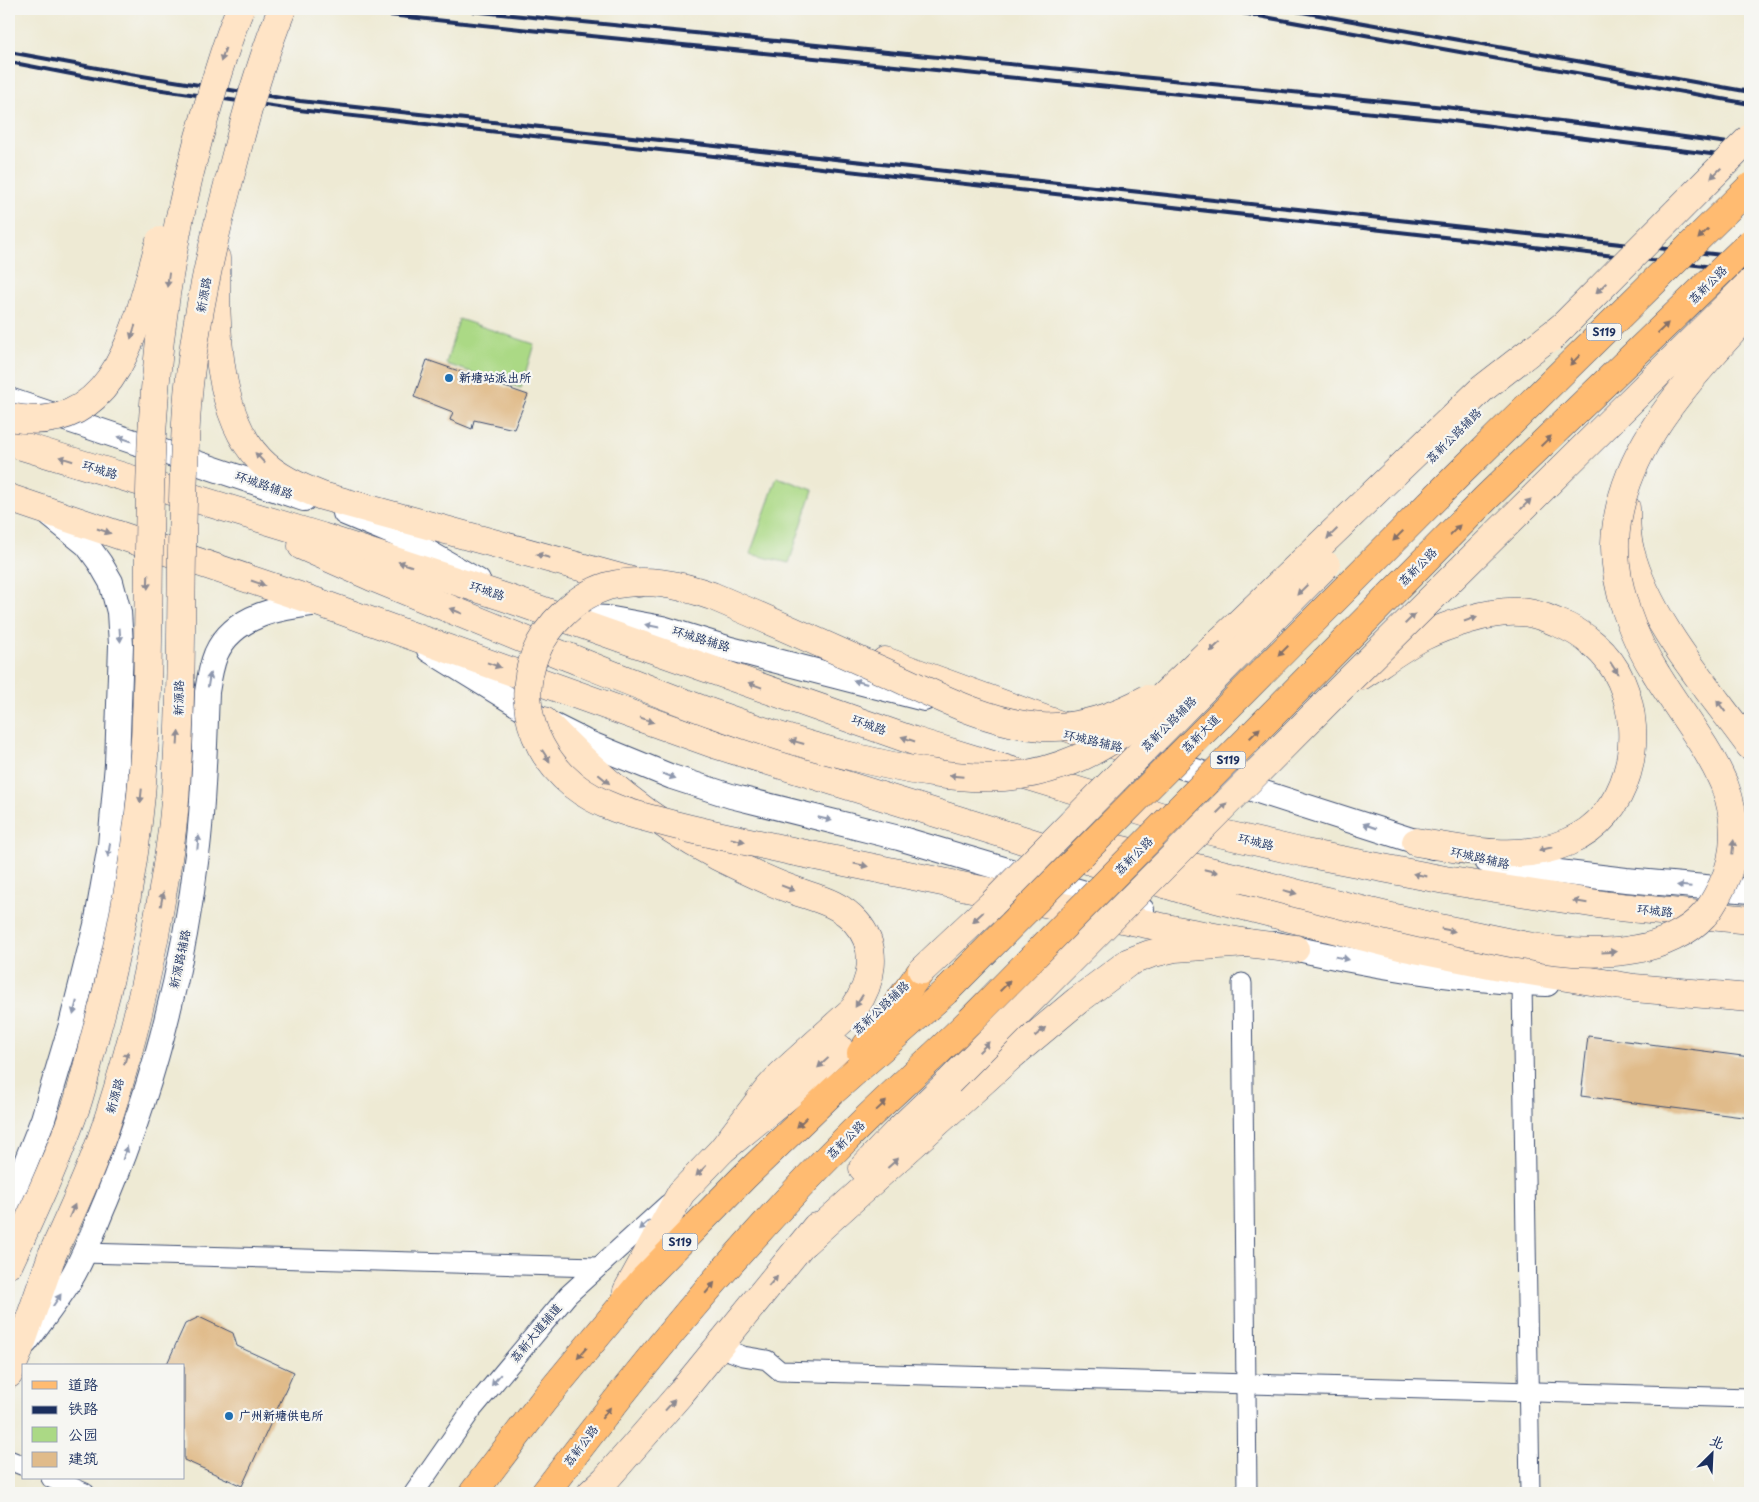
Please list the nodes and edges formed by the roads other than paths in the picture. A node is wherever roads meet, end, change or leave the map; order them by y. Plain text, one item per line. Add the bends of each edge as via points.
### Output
1 (240, 9) edge
2 (282, 9) edge
3 (198, 136) junction
4 (1750, 138) edge
5 (1750, 187) edge
6 (217, 230) junction
7 (1750, 243) edge
8 (1750, 283) edge
9 (1750, 312) edge
10 (1563, 326) junction
11 (9, 400) edge
12 (9, 417) edge
13 (9, 442) edge
14 (1628, 481) junction
15 (9, 498) edge
16 (221, 506) junction
17 (44, 510) junction
18 (508, 598) junction
19 (320, 603) junction
20 (552, 614) junction
21 (398, 631) junction
22 (1178, 681) junction
23 (1337, 692) junction
24 (544, 721) junction
25 (1750, 746) edge
26 (1126, 749) junction
27 (958, 820) junction
28 (1416, 842) junction
29 (1750, 892) edge
30 (1750, 920) edge
31 (1247, 943) junction
32 (1295, 948) junction
33 (922, 970) junction
34 (1242, 983) dead end
35 (1522, 983) junction
36 (1634, 988) junction
37 (1750, 998) edge
38 (831, 1094) junction
39 (722, 1150) junction
40 (680, 1193) junction
41 (9, 1204) edge
42 (805, 1242) junction
43 (83, 1254) junction
44 (9, 1264) edge
45 (598, 1267) junction
46 (610, 1322) junction
47 (718, 1347) junction
48 (13, 1363) edge
49 (1246, 1384) junction
50 (1529, 1392) junction
51 (1750, 1398) edge
52 (9, 1460) edge
53 (22, 1465) edge
54 (56, 1480) edge
55 (85, 1493) edge
56 (414, 1493) edge
57 (473, 1493) edge
58 (545, 1493) edge
59 (591, 1493) edge
60 (1247, 1493) edge
61 (1530, 1493) edge

1 -> 3 main road, bridge
2 - 6 main road, 新源路, bridge via 244,124
3 -> 12 main road, bridge via 166,220 132,336 112,377 98,395 63,416 41,420
3 -> 44 main road, bridge via 169,273 155,384 146,716 141,793 121,936 77,1102 55,1161
4 -> 10 main road, 荔新公路辅路, bridge
5 -> 38 main road, 荔新大道 / S119, bridge via 1457,476 945,992
26 -> 6 main road, bridge via 802,632 590,569 322,496 300,487 259,460 235,420 220,362
48 -> 6 main road, 新源路, bridge via 110,1114 153,949 175,801 187,402
58 -> 7 main road, 荔新公路 / S119, bridge via 642,1368 762,1229 846,1139 971,1020 1485,499
23 -> 8 main road, bridge
9 - 14 main road, bridge via 1665,410
10 -> 22 main road, bridge via 1482,389
10 -> 33 main road, 荔新公路辅路, bridge via 992,904
18 -> 11 street, 环城路辅路 via 398,535 368,522
16 -> 13 main road, 环城路
25 -> 14 main road, bridge via 1674,640 1645,590 1629,549 1626,526
27 -> 14 main road, bridge via 1083,839 1347,907 1511,943 1586,953 1622,951 1654,944 1689,928 1704,916 1725,880 1734,844 1732,808 1717,768 1655,673 1627,612 1615,546
15 - 17 main road
18 -> 16 main road, 环城路
22 -> 16 main road, bridge via 1135,723 1101,748 1079,758 1006,777 979,778 917,771 792,741 717,715 319,554
17 -> 19 main road
17 -> 41 street via 87,545 110,582 119,612 117,764 110,845 71,1025 42,1119
18 - 20 main road, 环城路
19 - 21 main road
43 -> 19 street, 新源路辅路 via 139,1112 173,992 198,844 210,670 217,652 241,625 256,616 290,606
26 -> 20 street, 环城路辅路 via 727,648 662,628 608,618
30 -> 20 main road, 环城路 via 1610,906 1445,880 1206,830 914,742
21 - 24 street
21 -> 27 main road via 717,745
22 -> 31 main road, bridge via 1144,701 1091,723 1041,727 1012,722 957,705 737,606 690,588 644,581 607,586 571,606 556,620 530,666 528,700 536,739 556,770 589,796 608,806 692,830
23 -> 28 main road, bridge via 1422,637 1478,616 1520,612 1568,627 1599,650 1621,680 1633,726 1629,768 1615,801 1590,830 1568,842 1522,854 1468,851
42 -> 23 main road, bridge via 869,1161
24 -> 32 street via 663,774 731,796 899,838 1194,925
24 -> 39 main road via 603,779 676,832 749,872 833,904 846,912 866,936 872,966 863,996 854,1009 781,1074
28 -> 26 street, 环城路辅路
27 - 36 main road via 1200,895 1381,941 1500,966
29 -> 28 street, 环城路辅路 via 1508,866
31 - 32 main road
42 -> 31 main road via 1010,1057 1129,962 1175,948
32 -> 35 street via 1380,966
33 - 38 main road
33 -> 39 main road, 荔新公路辅路 via 789,1094
34 - 49 street
35 - 36 street
35 - 50 street
36 - 37 main road
38 -> 46 main road, S119 via 680,1242
39 -> 40 main road, 荔新公路辅路
40 -> 45 street, 荔新大道辅道
40 - 46 main road, 荔新公路辅路
47 -> 42 main road
43 - 45 street
48 -> 43 street, 新源路辅路 via 56,1301
45 -> 56 street, 荔新大道辅道 via 568,1295 504,1369
46 -> 57 main road, S119 via 544,1400
47 - 49 street via 767,1360 780,1371
59 -> 47 main road
49 - 50 street
49 - 60 street
50 - 51 street
50 - 61 street
52 - 53 street
54 - 55 street

